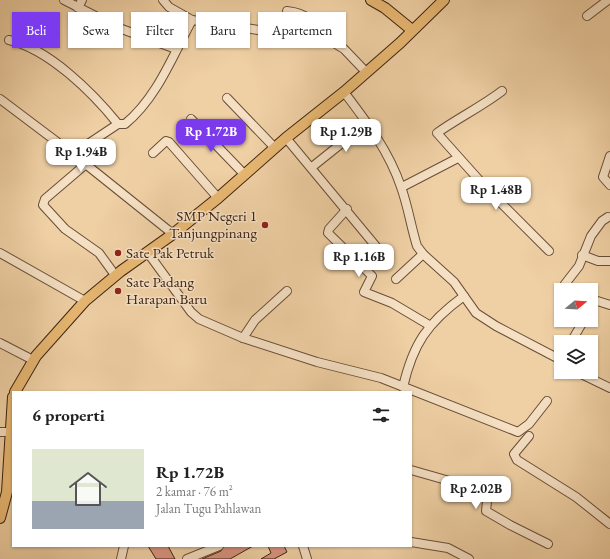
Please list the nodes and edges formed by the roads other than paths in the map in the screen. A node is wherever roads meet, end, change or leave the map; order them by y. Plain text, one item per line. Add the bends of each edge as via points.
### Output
1 (64, 0) edge
2 (82, 0) edge
3 (163, 0) edge
4 (371, 0) edge
5 (444, 0) edge
6 (608, 0) edge
7 (78, 8) junction
8 (287, 11) dead end
9 (297, 12) edge
10 (587, 16) dead end
11 (192, 20) junction
12 (258, 29) edge
13 (412, 30) junction
14 (9, 40) dead end
15 (342, 48) edge
16 (176, 49) junction
17 (366, 72) junction
18 (502, 91) dead end
19 (344, 92) junction
20 (227, 98) dead end
21 (0, 99) edge
22 (191, 119) dead end
23 (367, 123) junction
24 (118, 124) junction
25 (286, 138) junction
26 (275, 148) junction
27 (152, 152) dead end
28 (73, 154) junction
29 (610, 156) edge
30 (458, 158) junction
31 (86, 164) junction
32 (312, 167) junction
33 (244, 174) junction
34 (610, 185) edge
35 (402, 187) junction
36 (218, 198) junction
37 (347, 209) junction
38 (608, 217) dead end
39 (173, 234) junction
40 (379, 250) dead end
41 (549, 251) dead end
42 (0, 253) edge
43 (148, 253) junction
44 (423, 254) junction
45 (582, 255) junction
46 (610, 261) edge
47 (115, 275) junction
48 (396, 279) dead end
49 (566, 283) edge
50 (287, 291) dead end
51 (464, 296) junction
52 (85, 301) junction
53 (598, 303) edge
54 (610, 305) edge
55 (429, 326) junction
56 (243, 338) junction
57 (0, 343) edge
58 (554, 355) edge
59 (34, 360) junction
60 (591, 379) edge
61 (610, 388) edge
62 (404, 390) edge
63 (16, 391) edge
64 (412, 393) edge
65 (547, 401) dead end
66 (12, 405) edge
67 (8, 435) edge
68 (529, 436) dead end
69 (412, 470) edge
70 (2, 503) edge
71 (0, 518) edge
72 (610, 524) edge
73 (412, 542) edge
74 (548, 544) dead end
75 (124, 547) edge
76 (217, 547) edge
77 (303, 547) edge
78 (121, 559) edge
79 (187, 559) edge
80 (307, 559) edge
81 (469, 559) edge

1 - 7 street
2 - 7 street
3 - 11 street via 169,7
4 - 13 main road
5 - 13 main road
6 - 10 street
7 - 16 street via 125,30
8 - 9 street
11 - 12 street
11 - 16 street
13 - 17 main road
14 - 24 street via 24,44 56,65 100,103
15 - 17 street
16 - 24 street via 154,90 125,124
17 - 19 main road
18 - 30 street via 437,133
19 - 23 street
19 - 25 main road
20 - 26 street
21 - 28 street
22 - 33 street
23 - 32 street
23 - 35 street via 392,164
24 - 28 street
25 - 26 main road
25 - 32 street
26 - 33 main road
27 - 36 street via 166,141 169,142
28 - 31 street
29 - 34 street via 603,178
30 - 35 street
30 - 41 street
31 - 39 street
31 - 47 street via 46,199 43,205 65,229 99,253
32 - 37 street
33 - 36 main road
35 - 44 street via 417,246
36 - 39 main road
37 - 40 street
37 - 55 street via 328,233 372,276 364,292 392,303
38 - 45 street via 591,236
39 - 43 main road
42 - 52 street
43 - 47 main road
43 - 56 street via 191,312 199,319
44 - 48 street
44 - 51 street via 454,282
45 - 46 street via 598,261
45 - 49 street via 578,266
47 - 52 main road
50 - 56 street via 255,320
51 - 55 street
51 - 58 street via 476,313
52 - 59 main road
53 - 54 street
55 - 62 street via 414,351
56 - 62 street via 317,362 381,378
57 - 59 street
59 - 63 main road
60 - 61 street
64 - 65 street via 518,432 529,424
66 - 67 main road
67 - 70 main road via 8,481
68 - 72 street via 514,454 517,460 576,498
69 - 74 street via 488,492 486,511
70 - 71 main road
73 - 81 street via 448,548
75 - 78 street
76 - 79 street
77 - 80 street

